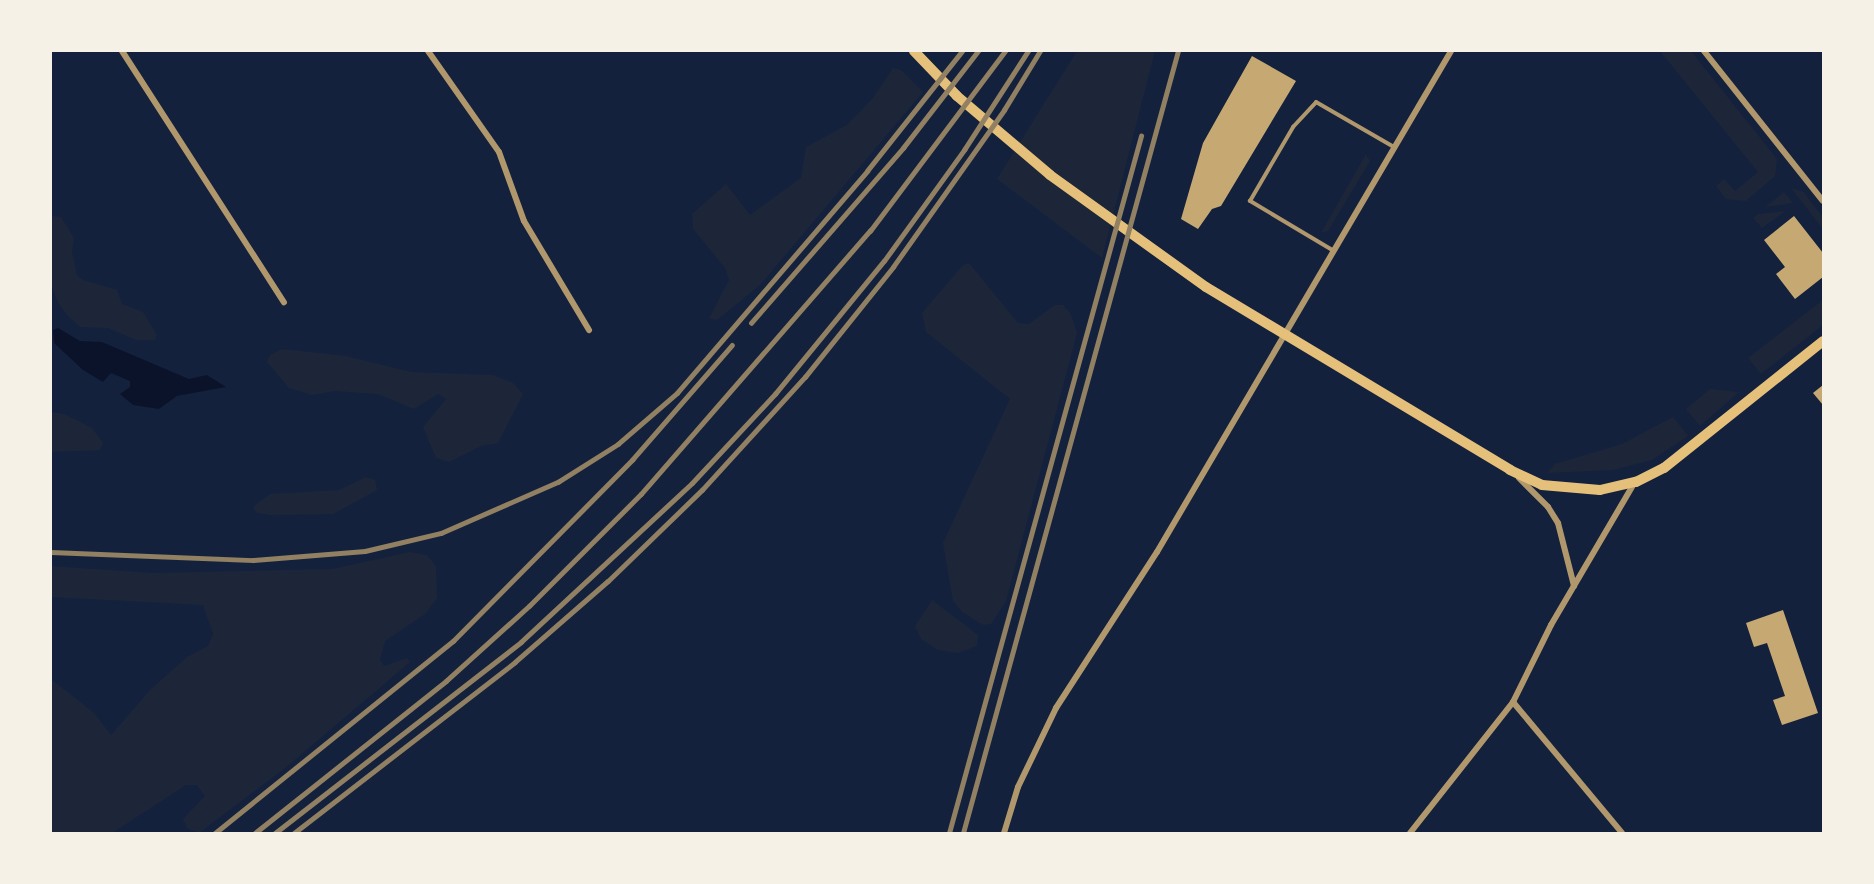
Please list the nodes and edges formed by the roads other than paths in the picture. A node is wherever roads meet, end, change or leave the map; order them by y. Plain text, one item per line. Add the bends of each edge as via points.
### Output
1 (122, 51) edge
2 (428, 51) edge
3 (914, 51) edge
4 (1451, 51) edge
5 (1704, 51) edge
6 (1394, 147) junction
7 (1823, 201) edge
8 (1335, 252) junction
9 (284, 302) dead end
10 (589, 330) dead end
11 (1823, 341) edge
12 (1510, 470) junction
13 (1636, 482) junction
14 (1574, 586) junction
15 (1513, 702) junction
16 (1004, 833) edge
17 (1410, 833) edge
18 (1622, 833) edge

1 - 9 street
2 - 10 street via 499,152 524,221
3 - 12 main road via 1004,137 1108,219 1206,287
4 - 6 street
5 - 7 street
6 - 8 street
6 - 8 lane via 1316,102 1293,127 1250,201
8 - 16 street via 1158,552 1056,708 1018,787
11 - 13 main road via 1685,454
12 - 13 main road via 1562,489 1600,490
12 - 14 street via 1543,500 1558,524
13 - 14 street
14 - 15 street
15 - 17 street
15 - 18 street

